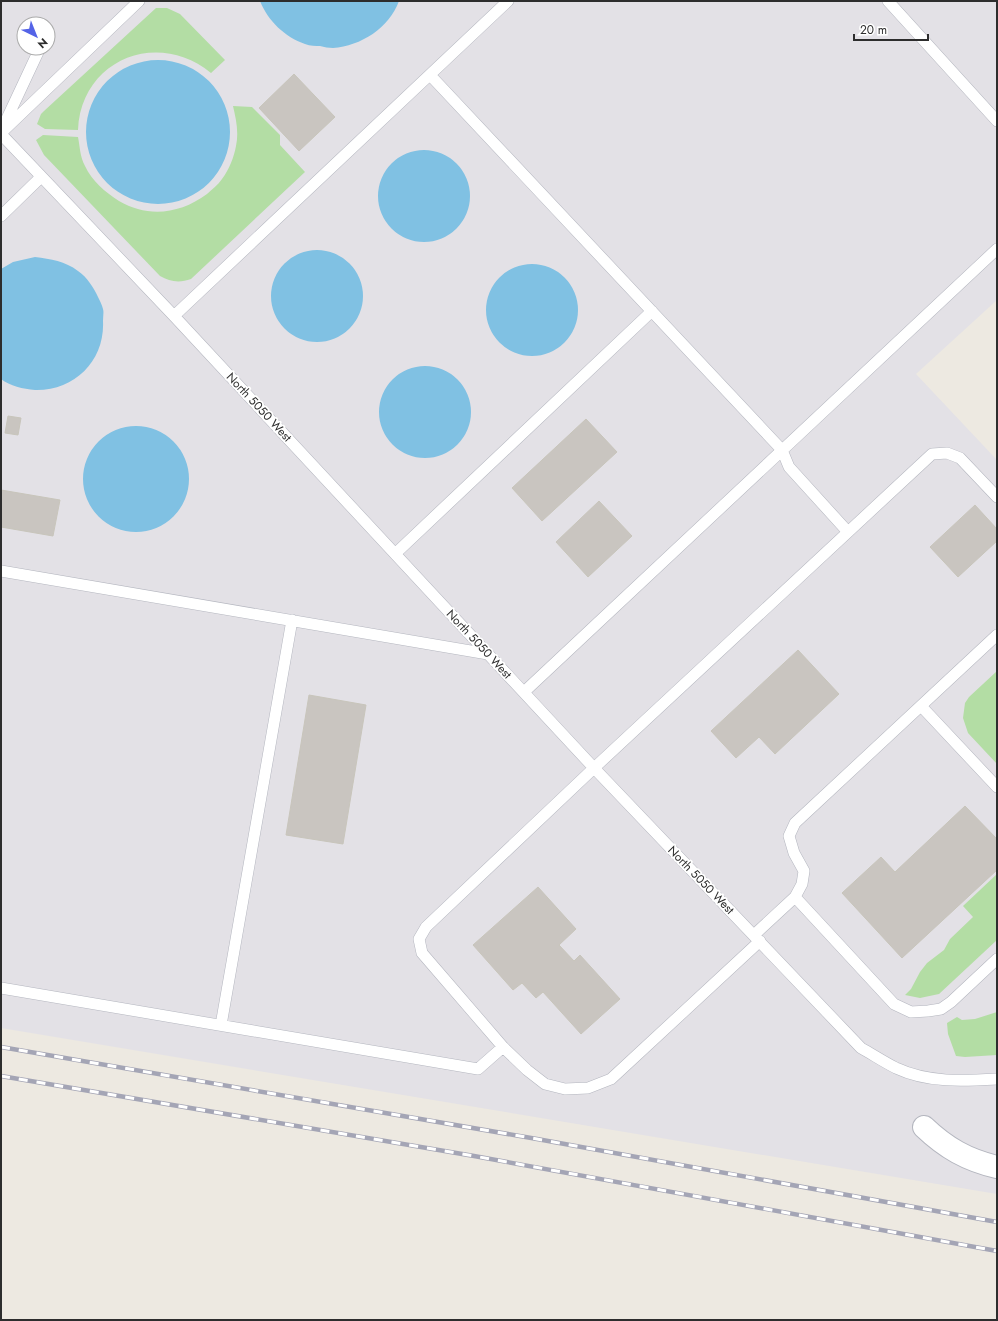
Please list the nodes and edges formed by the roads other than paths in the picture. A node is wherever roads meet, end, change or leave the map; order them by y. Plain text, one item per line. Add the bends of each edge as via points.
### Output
1 (139, 1) edge
2 (508, 1) edge
3 (888, 1) edge
4 (36, 56) edge
5 (430, 75) junction
6 (997, 121) edge
7 (1, 133) edge
8 (41, 177) junction
9 (1, 216) edge
10 (997, 249) edge
11 (652, 311) junction
12 (174, 316) junction
13 (782, 450) junction
14 (997, 497) edge
15 (848, 532) junction
16 (396, 553) junction
17 (1, 571) edge
18 (292, 620) junction
19 (997, 635) edge
20 (488, 654) junction
21 (524, 692) junction
22 (922, 706) junction
23 (594, 768) junction
24 (997, 787) edge
25 (795, 897) junction
26 (757, 938) junction
27 (997, 959) edge
28 (1, 988) edge
29 (221, 1025) junction
30 (503, 1047) junction
31 (997, 1079) edge
32 (924, 1127) dead end
33 (997, 1167) edge

1 - 7 lane
2 - 5 lane
3 - 6 lane
4 - 7 lane
5 - 11 lane
5 - 12 lane
7 - 8 lane, North 5050 West
8 - 9 lane
8 - 12 lane, North 5050 West
10 - 13 lane
11 - 13 lane
11 - 16 lane
12 - 16 lane, North 5050 West
13 - 15 lane via 789,467
13 - 21 lane
14 - 15 lane via 960,458 947,453 932,454
15 - 23 lane
16 - 20 lane, North 5050 West
17 - 18 lane
18 - 20 lane
18 - 29 lane
19 - 22 lane
20 - 21 lane, North 5050 West
21 - 23 lane, North 5050 West
22 - 24 lane
22 - 25 lane via 795,823 789,836 794,853 804,871 802,884
23 - 26 lane, North 5050 West
23 - 30 lane via 426,927 419,939 422,953
25 - 26 lane
25 - 27 lane via 894,1004 911,1012 941,1009
26 - 30 lane via 611,1079 588,1088 565,1089 545,1084
26 - 31 lane, North 5050 West via 861,1048 896,1068 927,1079
28 - 29 lane
29 - 30 lane via 478,1069
32 - 33 street via 952,1150 967,1158

